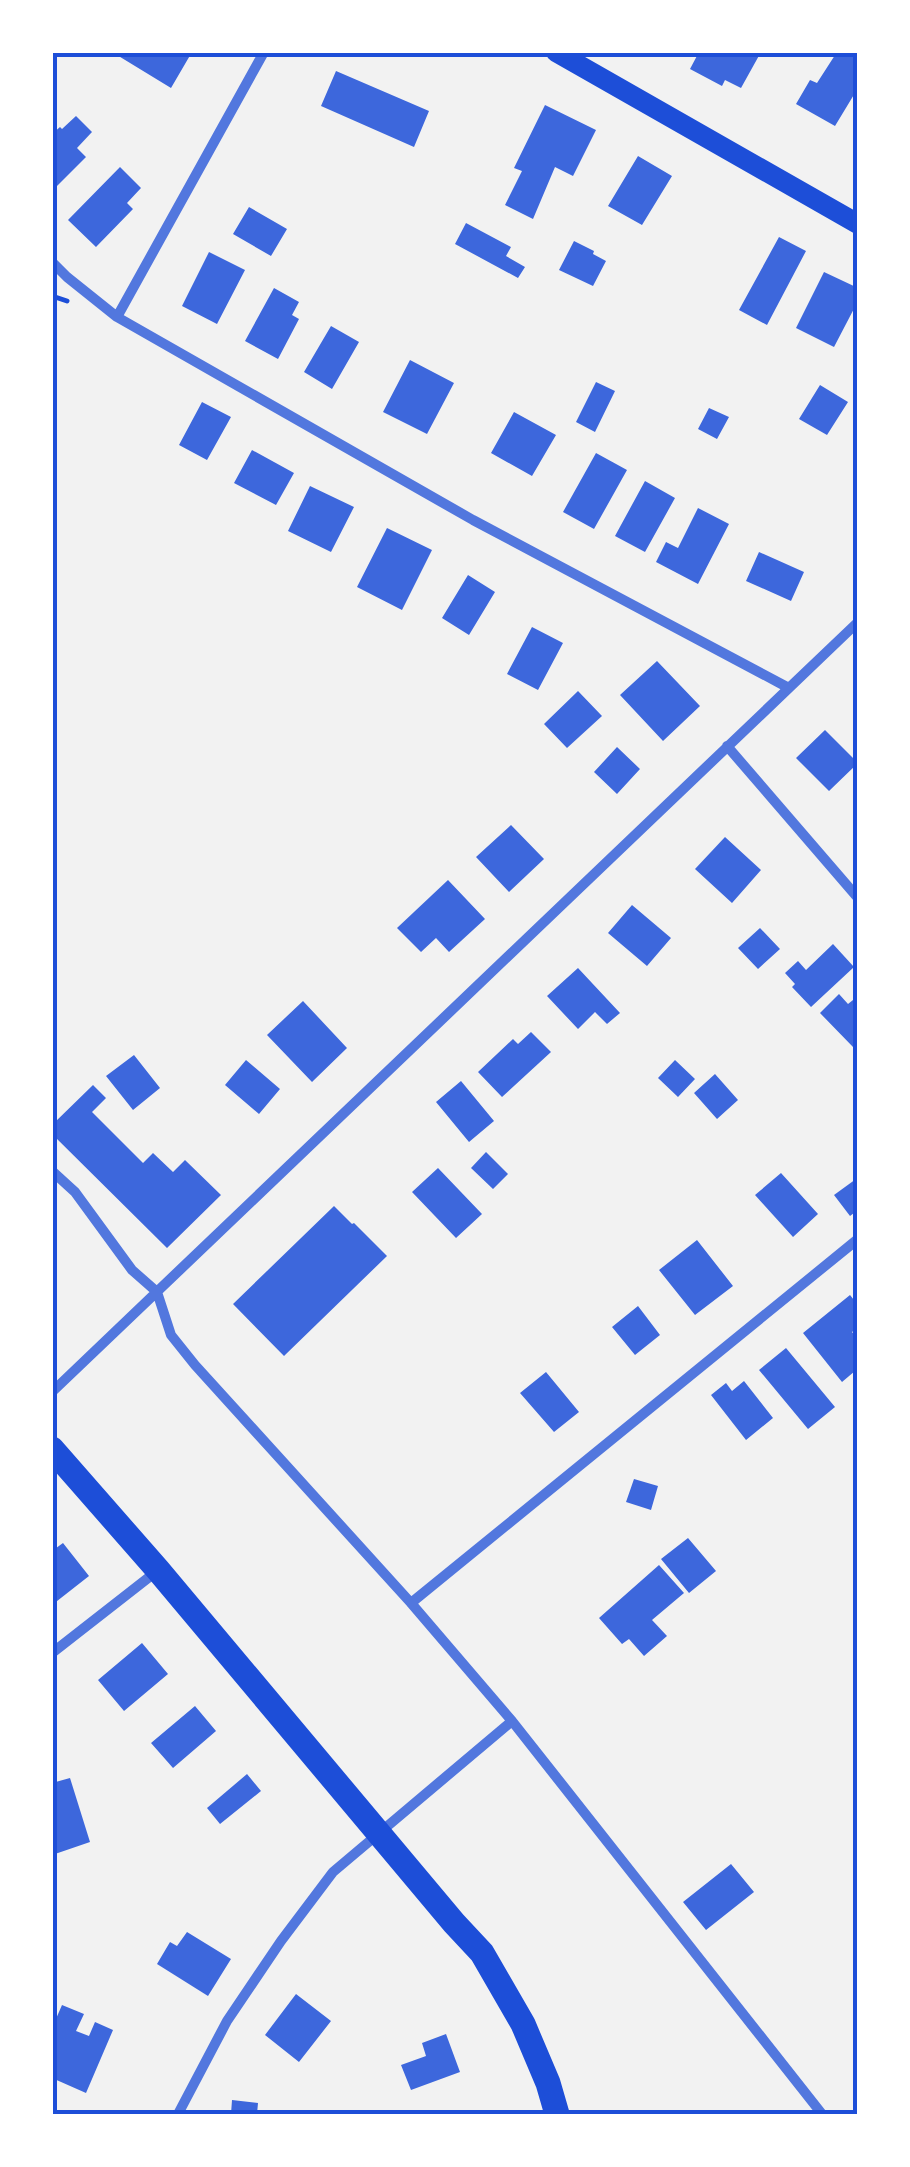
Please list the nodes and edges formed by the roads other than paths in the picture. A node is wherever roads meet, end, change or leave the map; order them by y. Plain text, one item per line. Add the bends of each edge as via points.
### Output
1 (264, 52) edge
2 (556, 52) edge
3 (858, 224) edge
4 (52, 262) edge
5 (117, 317) junction
6 (858, 622) edge
7 (788, 688) junction
8 (726, 746) junction
9 (858, 898) edge
10 (52, 1172) edge
11 (858, 1239) edge
12 (157, 1292) junction
13 (52, 1392) edge
14 (52, 1449) edge
15 (158, 1570) junction
16 (411, 1603) junction
17 (52, 1654) edge
18 (512, 1722) junction
19 (378, 1833) junction
20 (178, 2114) edge
21 (557, 2114) edge
22 (822, 2114) edge

1 - 5 street
2 - 3 main road
4 - 5 street
5 - 7 street via 473,520
6 - 7 street
7 - 8 street
8 - 9 street
8 - 12 street
10 - 12 street
11 - 16 street
12 - 13 street
12 - 16 street via 171,1335 195,1365
14 - 15 main road
15 - 17 street
15 - 19 main road
16 - 18 street
18 - 19 street
18 - 22 street
19 - 20 street via 334,1872 281,1941 227,2021
19 - 21 main road via 482,1953 522,2024

